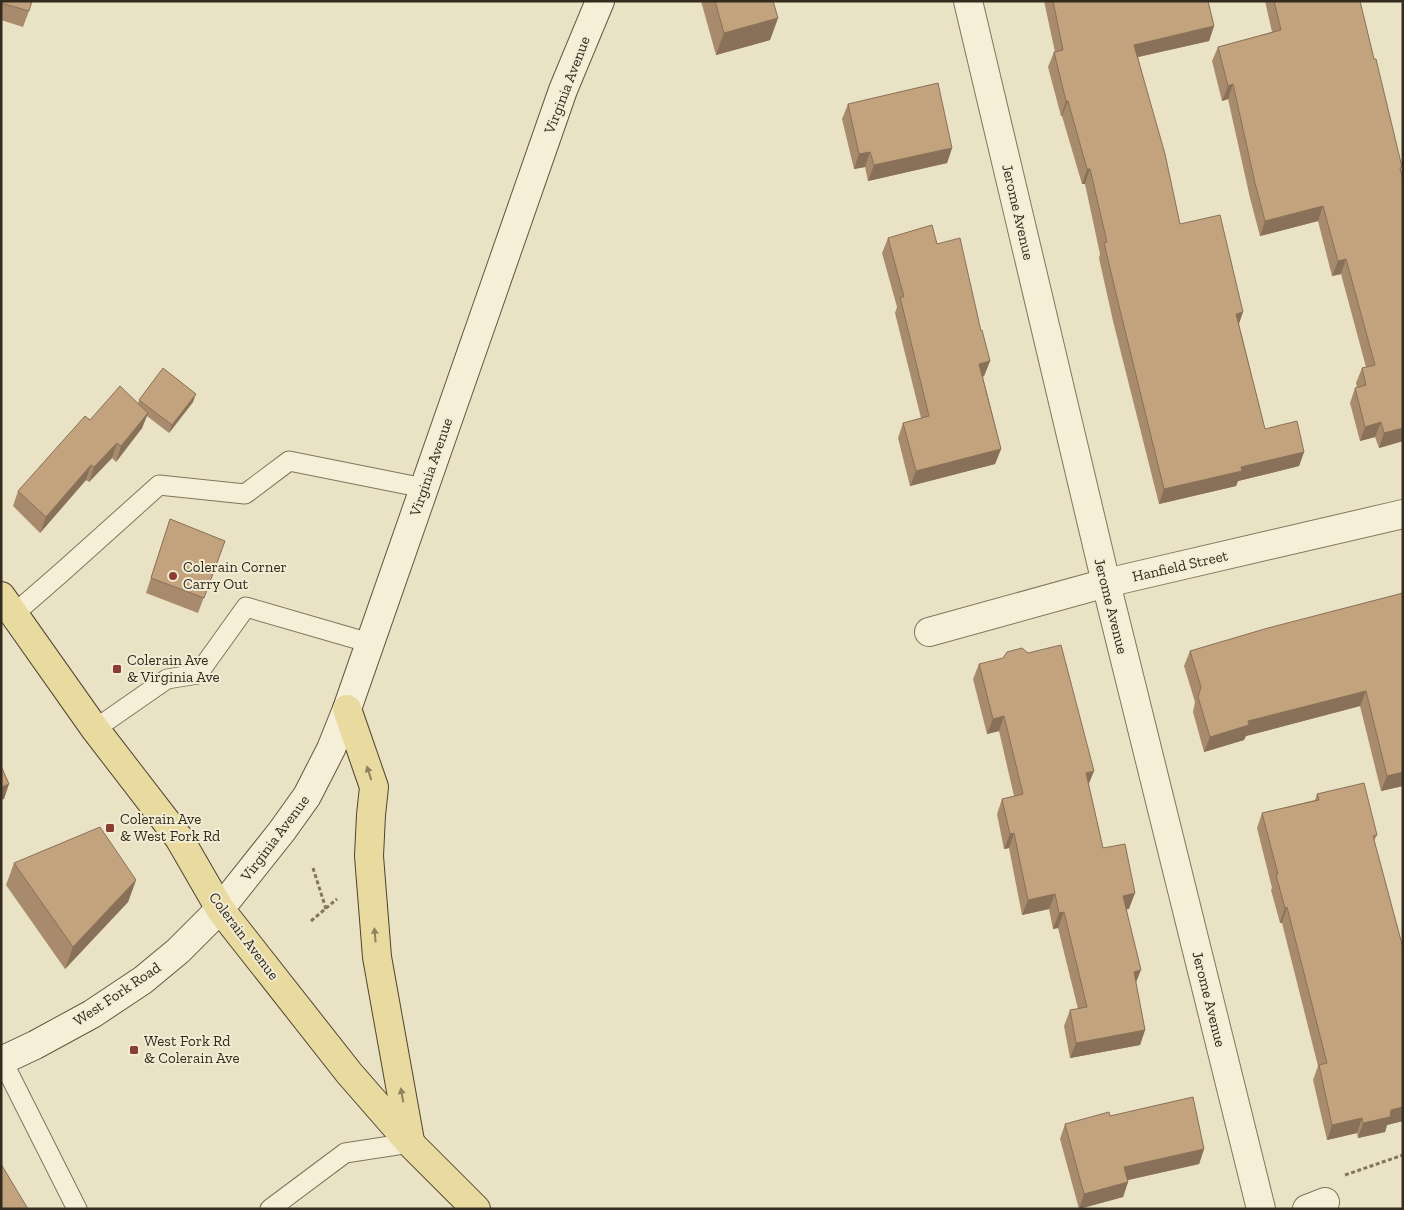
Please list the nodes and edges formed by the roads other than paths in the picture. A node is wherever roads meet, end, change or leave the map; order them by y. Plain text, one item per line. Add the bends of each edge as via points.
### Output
1 (600, 1) edge
2 (968, 1) edge
3 (424, 488) junction
4 (1403, 514) edge
5 (1106, 584) junction
6 (8, 605) edge
7 (929, 632) dead end
8 (370, 643) junction
9 (347, 709) junction
10 (94, 728) junction
11 (220, 910) junction
12 (2, 1060) edge
13 (410, 1143) junction
14 (77, 1209) edge
15 (270, 1209) edge
16 (476, 1209) edge
17 (1262, 1209) edge

1 - 3 street, Virginia Avenue via 563,90
2 - 5 street, Jerome Avenue
3 - 6 lane via 289,461 244,494 159,486
3 - 8 street, Virginia Avenue
4 - 5 street, Hanfield Street
5 - 7 street, Hanfield Street
5 - 17 street, Jerome Avenue
6 - 10 main road, Colerain Avenue
8 - 9 street, Virginia Avenue
8 - 10 lane via 246,607 198,674 167,679
9 - 11 street, Virginia Avenue via 307,796
13 -> 9 main road via 377,957 369,856 374,787
10 - 11 main road, Colerain Avenue via 179,838
11 - 12 street, West Fork Road via 178,952 143,980 92,1014
11 - 13 main road, Colerain Avenue
12 - 14 lane
13 - 15 lane via 345,1153
13 - 16 main road, Colerain Avenue

